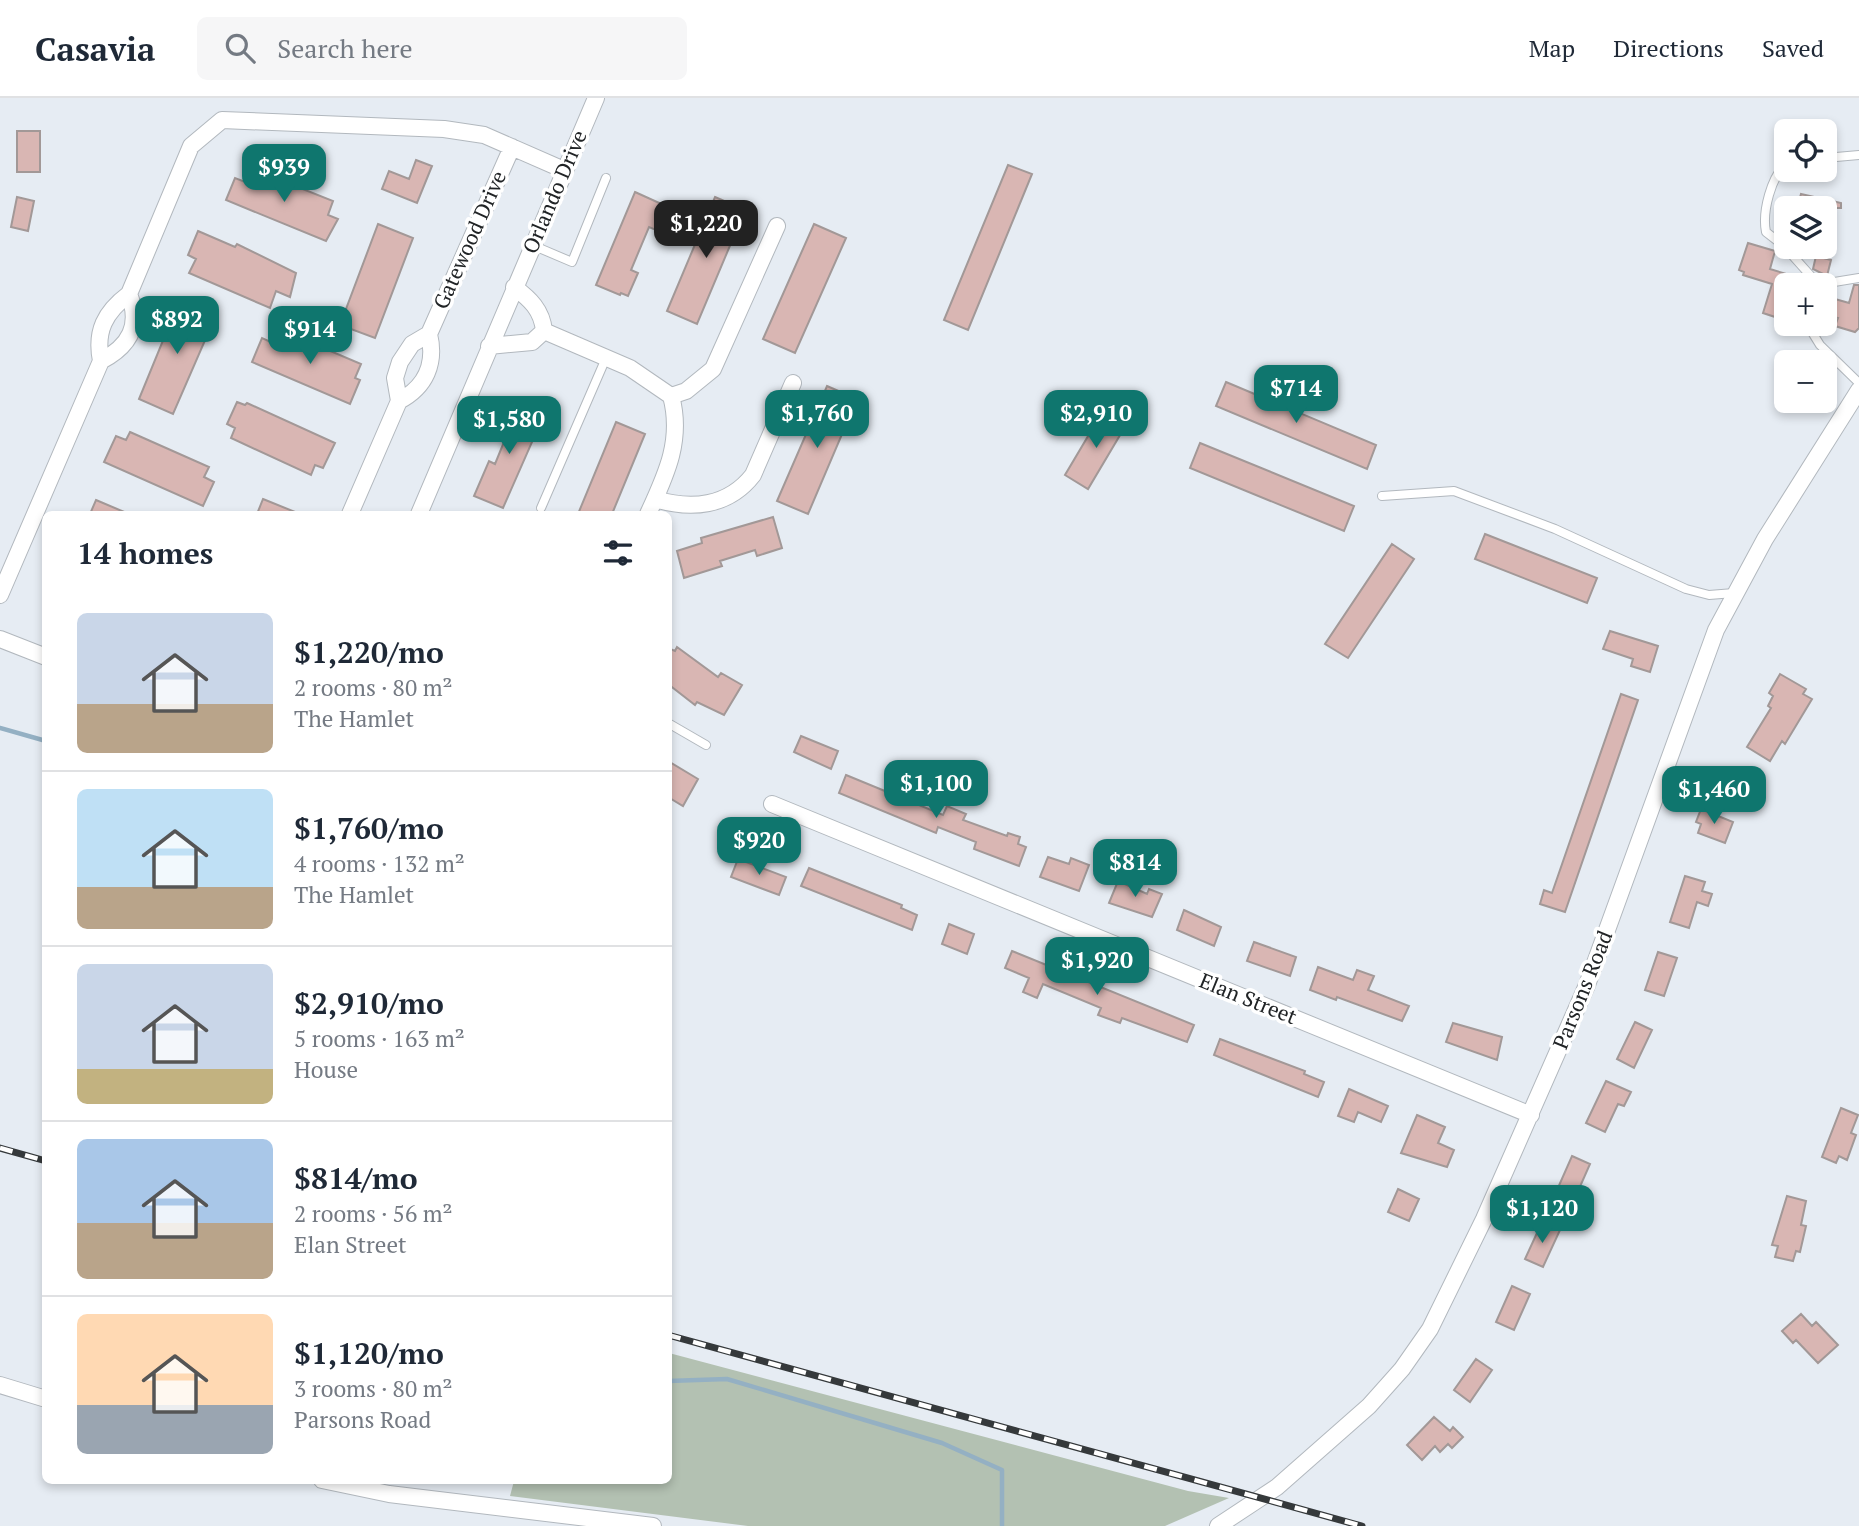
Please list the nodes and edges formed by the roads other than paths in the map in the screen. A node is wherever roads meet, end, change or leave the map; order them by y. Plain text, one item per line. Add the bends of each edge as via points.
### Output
1 (596, 98) edge
2 (512, 147) junction
3 (1859, 155) edge
4 (1837, 157) edge
5 (564, 170) junction
6 (606, 178) dead end
7 (1774, 180) edge
8 (777, 226) dead end
9 (532, 245) junction
10 (1807, 273) edge
11 (1859, 278) edge
12 (1837, 281) edge
13 (514, 287) junction
14 (129, 294) junction
15 (544, 331) junction
16 (429, 334) junction
17 (1814, 336) edge
18 (489, 346) junction
19 (606, 358) junction
20 (101, 360) junction
21 (793, 383) dead end
22 (1859, 383) edge
23 (1859, 390) edge
24 (671, 396) junction
25 (399, 401) junction
26 (1382, 496) dead end
27 (652, 507) edge
28 (541, 508) dead end
29 (351, 511) edge
30 (420, 511) edge
31 (1734, 593) junction
32 (0, 595) edge
33 (0, 639) edge
34 (42, 655) edge
35 (672, 725) edge
36 (706, 745) dead end
37 (772, 804) dead end
38 (1531, 1115) junction
39 (0, 1385) edge
40 (42, 1398) edge
41 (340, 1484) edge
42 (653, 1526) edge
43 (1218, 1526) edge

1 - 5 street, Orlando Drive
2 - 5 street, Gatewood Drive
2 - 14 street, Gatewood Drive via 484,135 444,129 222,120 191,146
2 - 16 street, Gatewood Drive
3 - 4 lane
5 - 9 street, Orlando Drive
6 - 9 lane via 572,262
7 - 10 lane via 1764,222 1766,232
8 - 24 street via 713,369 686,391
9 - 13 street, Orlando Drive
11 - 12 lane
13 - 15 street via 543,317
13 - 18 street, Orlando Drive
14 - 20 street, Gatewood Drive via 114,305 103,322 98,343
14 - 20 street, Gatewood Drive via 135,312 131,333 117,352
15 - 18 street via 532,342
15 - 19 street
16 - 25 street, Gatewood Drive via 433,353 426,375 416,392
16 - 25 street, Gatewood Drive via 412,344 400,362 395,378
17 - 22 lane
18 - 30 street, Orlando Drive
19 - 24 street
19 - 28 lane
20 - 32 street, Gatewood Drive
21 - 27 street via 746,485 690,507
23 - 31 street, Parsons Road
24 - 27 street via 675,445
25 - 29 street, Gatewood Drive
26 - 31 lane via 1454,491 1555,529 1686,589 1709,595
31 - 38 street, Parsons Road via 1700,667 1587,985
33 - 34 street
35 - 36 lane
37 - 38 street, Elan Street
38 - 43 street, Parsons Road via 1444,1303 1402,1368 1369,1406 1302,1465 1255,1504
39 - 40 street
41 - 42 street

